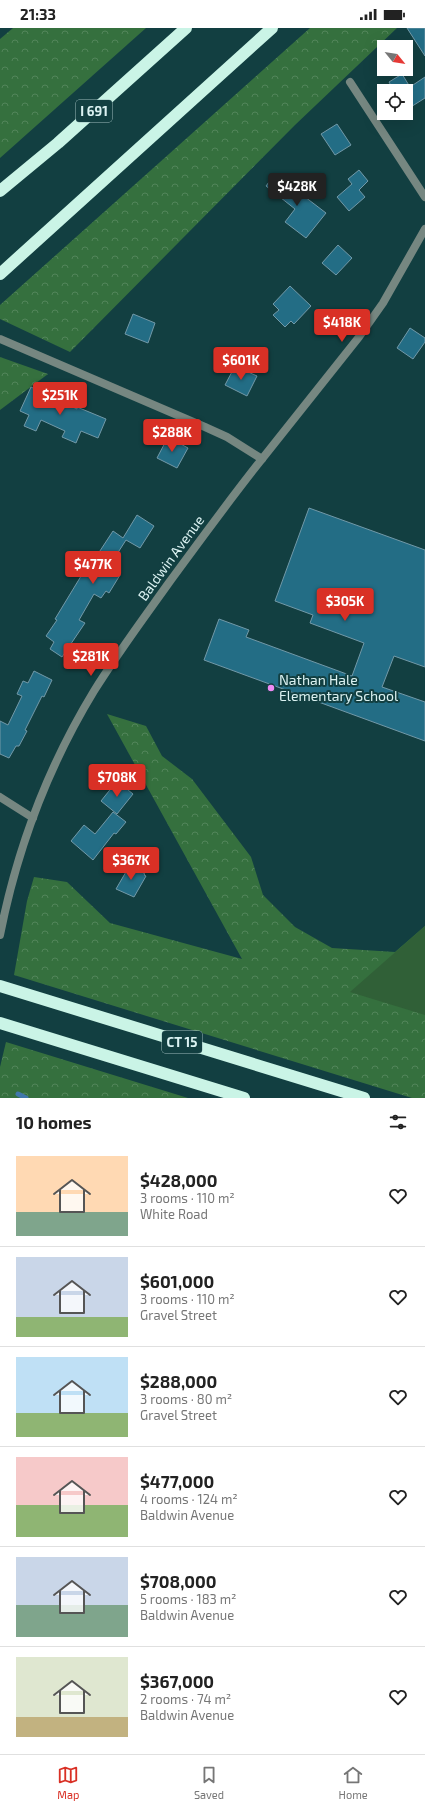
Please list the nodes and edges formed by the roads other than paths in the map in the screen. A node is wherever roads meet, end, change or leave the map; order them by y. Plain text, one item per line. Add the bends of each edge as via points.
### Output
1 (186, 28) edge
2 (272, 28) edge
3 (350, 82) dead end
4 (0, 191) edge
5 (425, 197) edge
6 (425, 230) edge
7 (0, 274) edge
8 (0, 339) edge
9 (262, 459) junction
10 (0, 797) edge
11 (33, 818) junction
12 (0, 935) edge
13 (0, 986) edge
14 (0, 1023) edge
15 (244, 1098) edge
16 (364, 1098) edge

1 - 4 highway, I 691 via 64,138
2 - 7 highway
3 - 5 street
6 - 9 street, Baldwin Avenue via 359,337
8 - 9 street via 205,427
9 - 11 street, Baldwin Avenue via 191,553 101,680 65,745
10 - 11 street
11 - 12 street, Baldwin Avenue via 20,856
13 - 16 highway, CT 15
14 - 15 highway, CT 15

